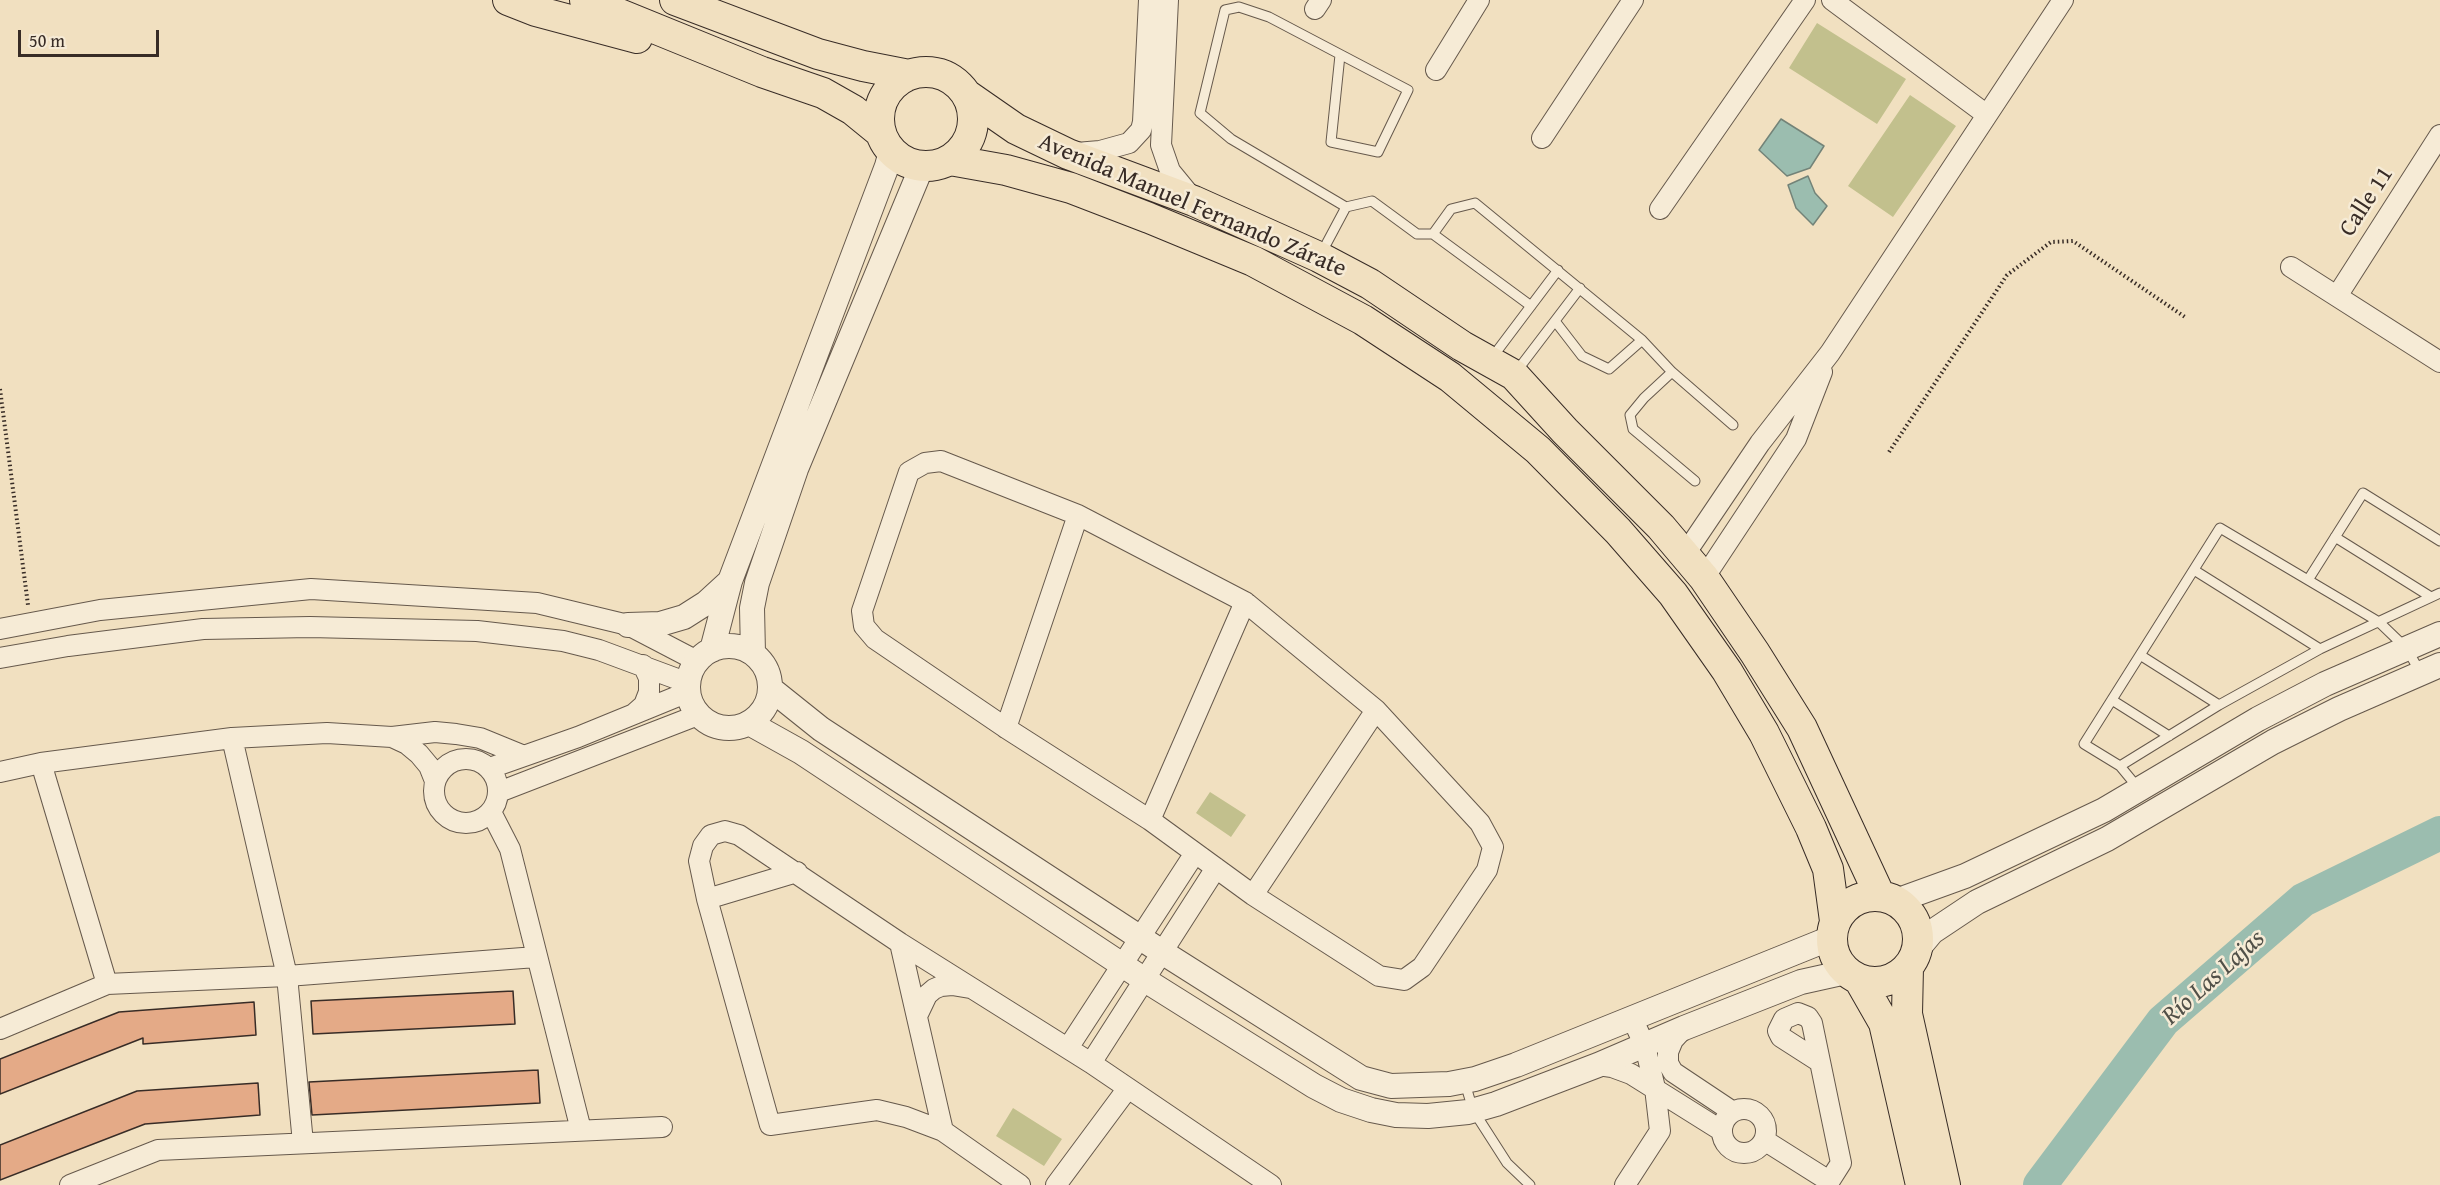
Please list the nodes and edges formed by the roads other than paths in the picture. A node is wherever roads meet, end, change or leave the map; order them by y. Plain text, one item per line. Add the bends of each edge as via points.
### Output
1 (508, 0) edge
2 (585, 0) edge
3 (675, 0) edge
4 (695, 0) edge
5 (1149, 0) edge
6 (1168, 0) edge
7 (1479, 0) edge
8 (1633, 0) edge
9 (1804, 0) edge
10 (1832, 0) edge
11 (2063, 0) edge
12 (774, 38) junction
13 (1340, 55) junction
14 (1436, 70) dead end
15 (762, 72) junction
16 (909, 75) junction
17 (967, 95) junction
18 (1987, 115) junction
19 (1150, 131) junction
20 (2440, 135) edge
21 (1542, 138) dead end
22 (885, 142) junction
23 (1068, 154) junction
24 (936, 163) junction
25 (1194, 201) junction
26 (1346, 207) junction
27 (1660, 209) dead end
28 (1433, 234) junction
29 (1319, 257) junction
30 (2291, 267) dead end
31 (1558, 270) junction
32 (1580, 288) junction
33 (2337, 296) junction
34 (1531, 306) junction
35 (1555, 321) junction
36 (1642, 340) junction
37 (1830, 353) junction
38 (2440, 362) edge
39 (1502, 368) junction
40 (1672, 372) junction
41 (1733, 425) dead end
42 (1695, 481) dead end
43 (1078, 515) junction
44 (2335, 537) junction
45 (2440, 541) edge
46 (1685, 554) junction
47 (2194, 570) junction
48 (1704, 578) junction
49 (2308, 580) junction
50 (730, 581) junction
51 (2436, 595) edge
52 (1245, 602) junction
53 (2379, 622) junction
54 (628, 625) junction
55 (0, 629) edge
56 (2440, 634) edge
57 (2320, 649) junction
58 (2407, 649) junction
59 (753, 653) junction
60 (705, 655) junction
61 (2140, 656) junction
62 (0, 658) edge
63 (643, 665) junction
64 (2430, 669) edge
65 (688, 688) junction
66 (771, 689) junction
67 (2112, 700) junction
68 (2219, 705) junction
69 (1376, 710) junction
70 (633, 715) junction
71 (698, 715) junction
72 (749, 723) junction
73 (602, 728) junction
74 (1006, 728) junction
75 (456, 734) junction
76 (2169, 736) junction
77 (392, 737) junction
78 (232, 738) junction
79 (609, 749) junction
80 (524, 756) junction
81 (41, 763) junction
82 (483, 764) junction
83 (2120, 766) junction
84 (0, 772) edge
85 (435, 782) junction
86 (2139, 789) junction
87 (499, 792) junction
88 (491, 812) junction
89 (1150, 820) junction
90 (1195, 853) junction
91 (1216, 868) junction
92 (797, 872) junction
93 (1253, 895) junction
94 (706, 898) junction
95 (1888, 899) junction
96 (1833, 929) junction
97 (1139, 937) junction
98 (900, 943) junction
99 (1162, 952) junction
100 (536, 957) junction
101 (1913, 959) junction
102 (1121, 965) junction
103 (287, 976) junction
104 (1853, 976) junction
105 (1145, 980) junction
106 (107, 984) junction
107 (972, 988) junction
108 (917, 1016) junction
109 (1632, 1018) junction
110 (1684, 1028) junction
111 (0, 1029) edge
112 (1645, 1046) junction
113 (1068, 1048) junction
114 (1820, 1062) dead end
115 (1091, 1063) junction
116 (1598, 1065) junction
117 (1465, 1081) junction
118 (1128, 1088) junction
119 (1655, 1088) junction
120 (1473, 1110) junction
121 (1734, 1112) junction
122 (662, 1127) dead end
123 (581, 1130) junction
124 (943, 1131) junction
125 (1722, 1131) junction
126 (1764, 1140) junction
127 (303, 1143) junction
128 (1929, 1182) edge
129 (1828, 1183) edge
130 (70, 1185) edge
131 (1020, 1185) edge
132 (1056, 1185) edge
133 (1271, 1185) edge
134 (1530, 1185) edge
135 (1625, 1185) edge

1 - 15 main road
2 - 15 main road
3 - 12 main road
4 - 12 main road
5 - 19 street via 1143,122
6 - 19 street
7 - 14 street
8 - 21 street
9 - 27 street
10 - 18 street
11 - 18 street
12 - 16 main road via 818,54
13 - 13 lane via 1331,142 1378,152 1408,90
13 - 26 lane via 1269,17 1239,7 1224,10 1200,113 1231,139
15 - 22 main road via 823,93 853,110
16 - 17 main road via 922,72 948,77
16 - 22 main road via 897,82 881,104 878,118
17 - 23 main road, Avenida Manuel Fernando Zárate via 1016,129
17 - 24 main road via 972,115 969,138 961,150
18 - 37 street
19 - 23 street via 1129,143
19 - 25 street via 1170,171
20 - 33 street, Calle 11
22 - 24 main road via 910,164
22 - 50 street via 888,166
23 - 25 main road, Avenida Manuel Fernando Zárate
24 - 59 street via 796,469 757,583 752,608
24 - 96 main road, Avenida Manuel Fernando Zárate via 1006,170 1071,188 1253,261 1363,320 1431,364 1538,450 1666,586 1726,671 1769,742 1812,828 1828,869
25 - 29 main road, Avenida Manuel Fernando Zárate
26 - 28 lane via 1372,201 1417,234
26 - 29 lane
28 - 31 lane via 1451,210 1475,203
28 - 34 lane
29 - 39 main road, Avenida Manuel Fernando Zárate via 1370,284
30 - 33 street
31 - 32 lane
31 - 34 lane
32 - 35 lane
32 - 36 lane
33 - 38 street
34 - 39 lane
35 - 36 lane via 1582,356 1609,369
35 - 39 lane
36 - 40 lane
37 - 46 street via 1760,443
37 - 48 street via 1796,439
39 - 46 main road, Avenida Manuel Fernando Zárate
40 - 41 lane
40 - 42 lane via 1630,415 1633,429
43 - 52 street
43 - 74 street
43 - 74 street via 941,461 925,463 909,472 862,611 864,626 875,639
44 - 45 lane via 2362,493
44 - 49 lane
44 - 51 lane
46 - 48 main road, Avenida Manuel Fernando Zárate
47 - 49 lane via 2220,528
47 - 57 lane
47 - 61 lane
48 - 95 main road, Avenida Manuel Fernando Zárate via 1802,728
49 - 53 lane
50 - 54 street via 684,617 660,624
50 - 60 street
51 - 53 lane
52 - 69 street
52 - 89 street
53 - 57 lane
53 - 58 lane
54 - 55 street via 537,603 311,589 100,610
54 - 60 street
56 - 58 street
57 - 68 lane
58 - 64 lane
58 - 86 street via 2277,709
59 - 60 street via 726,646
59 - 66 street via 769,675
60 - 65 street via 691,671
61 - 67 lane
61 - 68 lane
62 - 63 street via 203,629 310,627 488,632 562,641
63 - 65 street
63 - 70 street via 650,692
64 - 101 street via 2339,709 2107,839 1977,902 1932,932
65 - 70 street
65 - 71 street
66 - 72 street via 764,708
66 - 97 street via 821,729
67 - 76 lane
67 - 83 lane via 2084,744
68 - 76 lane
69 - 93 street
69 - 93 street via 1480,823 1493,847 1487,870 1422,967 1404,980 1379,976
70 - 73 street
71 - 72 street via 722,728
71 - 79 street
72 - 102 street via 801,752
73 - 79 street
73 - 80 street
74 - 89 street
75 - 77 street
75 - 80 street via 480,738
75 - 82 street
76 - 83 lane
77 - 78 street via 327,733
77 - 85 street via 419,754
78 - 81 street
78 - 103 street
79 - 87 street
80 - 82 street
81 - 84 street
81 - 106 street
82 - 85 street via 455,760
82 - 87 street via 495,775
83 - 86 lane
85 - 88 street via 440,810 456,822 475,822
86 - 95 street via 2104,810 1965,876
87 - 88 street
88 - 100 street via 510,849
89 - 90 street
90 - 91 street
90 - 97 street
91 - 93 street
91 - 99 street
92 - 94 street
92 - 94 street via 740,835 725,831 711,835 699,861
92 - 98 street
94 - 124 street via 770,1125 877,1110
95 - 96 main road via 1866,897 1853,902 1843,910
95 - 101 main road via 1907,910 1915,922 1918,936
96 - 104 main road via 1838,962
96 - 109 street
97 - 99 street
97 - 102 street
98 - 107 street
98 - 108 street
99 - 105 street
99 - 117 street via 1360,1078 1391,1086
100 - 103 street
100 - 123 street
101 - 104 main road via 1899,976 1886,981 1873,983
101 - 128 main road via 1906,1014 1935,1137
102 - 105 street
102 - 113 street
103 - 106 street
103 - 127 street
104 - 110 street via 1801,982
104 - 128 main road via 1884,1023
105 - 115 street
105 - 120 street via 1341,1100 1396,1115 1428,1116
106 - 111 street
107 - 108 street via 952,985 934,989
107 - 113 street
108 - 124 street
109 - 112 street
109 - 117 street via 1516,1065
110 - 112 street
110 - 121 street via 1668,1052 1673,1072
112 - 116 street
112 - 119 street
113 - 115 street
114 - 129 street via 1841,1163
115 - 118 street
116 - 119 street via 1620,1069
116 - 120 street
117 - 120 lane
118 - 132 street
118 - 133 street
119 - 125 street
119 - 135 street via 1660,1131
120 - 134 lane via 1507,1163
121 - 125 street via 1725,1120
121 - 126 street via 1746,1110 1758,1115 1765,1126
122 - 123 street
123 - 127 street
124 - 131 street
125 - 126 street via 1726,1145 1739,1153 1754,1151
126 - 129 street
127 - 130 street via 158,1150

